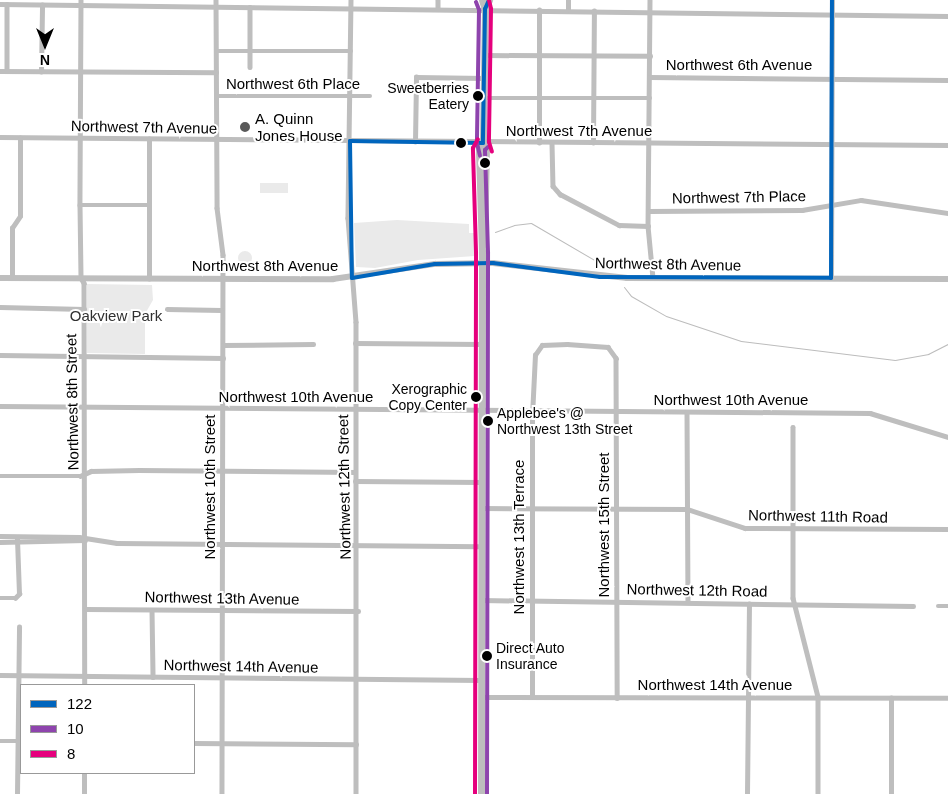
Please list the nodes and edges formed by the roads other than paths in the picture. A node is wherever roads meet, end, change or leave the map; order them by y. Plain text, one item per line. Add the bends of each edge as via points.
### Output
1 (216, 0) edge
2 (351, 0) edge
3 (438, 0) edge
4 (482, 0) edge
5 (489, 0) edge
6 (568, 0) edge
7 (650, 0) edge
8 (832, 0) edge
9 (81, 2) edge
10 (149, 3) edge
11 (0, 4) edge
12 (7, 4) junction
13 (42, 5) junction
14 (216, 6) junction
15 (250, 7) junction
16 (351, 8) junction
17 (438, 9) junction
18 (485, 9) junction
19 (539, 10) junction
20 (568, 10) junction
21 (594, 11) junction
22 (649, 12) junction
23 (832, 15) junction
24 (948, 16) edge
25 (250, 50) junction
26 (216, 51) junction
27 (351, 51) junction
28 (484, 55) junction
29 (539, 55) junction
30 (594, 56) junction
31 (650, 56) junction
32 (250, 67) dead end
33 (0, 71) edge
34 (7, 71) junction
35 (41, 72) junction
36 (81, 72) junction
37 (216, 72) junction
38 (650, 77) junction
39 (484, 78) junction
40 (832, 78) junction
41 (948, 80) edge
42 (216, 96) junction
43 (351, 96) junction
44 (370, 96) dead end
45 (483, 98) junction
46 (539, 98) junction
47 (593, 98) junction
48 (650, 98) junction
49 (0, 138) edge
50 (20, 138) junction
51 (80, 138) junction
52 (149, 139) junction
53 (216, 140) junction
54 (350, 141) junction
55 (415, 142) junction
56 (483, 142) junction
57 (539, 143) junction
58 (552, 143) junction
59 (650, 143) junction
60 (593, 144) junction
61 (832, 144) junction
62 (948, 145) edge
63 (831, 204) junction
64 (80, 205) junction
65 (149, 205) junction
66 (649, 211) junction
67 (948, 213) edge
68 (648, 226) junction
69 (0, 278) edge
70 (12, 278) junction
71 (81, 278) junction
72 (352, 278) junction
73 (653, 278) junction
74 (831, 278) junction
75 (149, 279) junction
76 (948, 279) edge
77 (222, 280) junction
78 (0, 307) edge
79 (84, 309) junction
80 (168, 309) dead end
81 (221, 310) junction
82 (355, 343) junction
83 (313, 344) dead end
84 (482, 344) junction
85 (223, 345) junction
86 (615, 352) joint
87 (0, 356) edge
88 (84, 356) junction
89 (223, 358) junction
90 (0, 406) edge
91 (84, 407) junction
92 (222, 409) junction
93 (355, 410) junction
94 (482, 410) junction
95 (533, 412) junction
96 (617, 412) junction
97 (687, 412) junction
98 (793, 428) dead end
99 (948, 436) edge
100 (222, 471) junction
101 (355, 472) junction
102 (86, 474) junction
103 (0, 476) edge
104 (355, 481) junction
105 (482, 482) junction
106 (482, 508) junction
107 (616, 508) junction
108 (532, 509) junction
109 (687, 509) junction
110 (948, 529) edge
111 (793, 530) junction
112 (0, 536) edge
113 (17, 539) junction
114 (86, 540) junction
115 (0, 542) edge
116 (222, 542) junction
117 (482, 546) junction
118 (357, 547) junction
119 (0, 598) edge
120 (482, 600) junction
121 (532, 601) junction
122 (617, 602) junction
123 (688, 602) junction
124 (749, 604) junction
125 (795, 604) junction
126 (913, 606) dead end
127 (938, 606) dead end
128 (948, 606) edge
129 (86, 609) junction
130 (152, 610) junction
131 (222, 611) junction
132 (358, 612) junction
133 (19, 627) dead end
134 (0, 674) edge
135 (19, 675) junction
136 (84, 675) junction
137 (153, 677) junction
138 (222, 678) junction
139 (356, 679) junction
140 (481, 680) junction
141 (85, 684) edge
142 (481, 697) junction
143 (532, 697) junction
144 (818, 697) junction
145 (618, 698) junction
146 (891, 698) junction
147 (948, 698) edge
148 (747, 699) junction
149 (0, 741) edge
150 (19, 741) edge
151 (195, 743) edge
152 (223, 743) junction
153 (356, 744) junction
154 (84, 774) edge
155 (17, 794) edge
156 (84, 794) edge
157 (222, 794) edge
158 (356, 794) edge
159 (481, 794) edge
160 (747, 794) edge
161 (818, 794) edge
162 (891, 794) edge

1 - 14 street, Northwest 10th Street
2 - 16 street, Northwest 12th Street
3 - 17 street
4 - 18 main road
5 - 18 main road
6 - 20 street
7 - 22 street
8 - 23 street
9 - 10 street
9 - 13 street
9 - 36 street, Northwest 8th Street
10 - 14 street
11 - 12 street
12 - 13 street
12 - 34 street
13 - 35 street
14 - 15 street
14 - 26 street, Northwest 10th Street
15 - 16 street
15 - 25 street
16 - 17 street
16 - 27 street, Northwest 12th Street
17 - 18 street
18 - 19 street
18 - 28 main road
19 - 20 street
19 - 29 street
20 - 21 street
21 - 22 street
21 - 30 street
22 - 23 street
22 - 31 street
23 - 24 street
23 - 40 street
25 - 26 street
25 - 27 street
25 - 32 street
26 - 37 street, Northwest 10th Street
27 - 43 street, Northwest 12th Street
28 - 29 street, Northwest 6th Avenue
28 - 39 main road
29 - 30 street, Northwest 6th Avenue
29 - 46 street
30 - 31 street, Northwest 6th Avenue
30 - 47 street
31 - 38 street
33 - 34 street
34 - 35 street
35 - 36 street
36 - 37 street
36 - 51 street, Northwest 8th Street
37 - 42 street, Northwest 10th Street
38 - 40 street, Northwest 6th Avenue
38 - 48 street
39 - 45 main road
39 - 55 street via 416,77
40 - 41 street, Northwest 6th Avenue
40 - 61 street
42 - 43 street, Northwest 6th Place
42 - 53 street, Northwest 10th Street
43 - 44 street, Northwest 6th Place
43 - 54 street, Northwest 12th Street
45 - 46 street
45 - 56 main road
46 - 47 street
46 - 57 street
47 - 48 street
47 - 60 street
48 - 59 street
49 - 50 street, Northwest 7th Avenue
50 - 51 street, Northwest 7th Avenue
50 - 70 street via 20,216 12,228
51 - 52 street, Northwest 7th Avenue
51 - 64 street, Northwest 8th Street
52 - 53 street, Northwest 7th Avenue
52 - 65 street
53 - 54 street, Northwest 7th Avenue
53 - 77 street, Northwest 10th Street
54 - 55 street, Northwest 7th Avenue
54 - 72 street, Northwest 12th Street
55 - 56 street, Northwest 7th Avenue
56 - 57 street, Northwest 7th Avenue
56 - 84 main road via 479,148
57 - 58 street, Northwest 7th Avenue
58 - 60 street, Northwest 7th Avenue
58 - 68 street via 553,186 560,194 618,225
59 - 60 street, Northwest 7th Avenue
59 - 61 street, Northwest 7th Avenue
59 - 66 street
61 - 62 street, Northwest 7th Avenue
61 - 63 street
63 - 66 street, Northwest 7th Place via 771,212
63 - 67 street, Northwest 7th Place via 861,200
63 - 74 street
64 - 65 street
64 - 71 street, Northwest 8th Street
65 - 75 street
66 - 68 street
68 - 73 street
69 - 70 street, Northwest 8th Avenue
70 - 71 street, Northwest 8th Avenue
71 - 75 street, Northwest 8th Avenue
71 - 79 street, Northwest 8th Street
72 - 73 street, Northwest 8th Avenue via 435,264 493,262 600,277
72 - 77 street, Northwest 8th Avenue
72 - 82 street, Northwest 12th Street
73 - 74 street, Northwest 8th Avenue
74 - 76 street, Northwest 8th Avenue
75 - 77 street, Northwest 8th Avenue
77 - 81 street, Northwest 10th Street
78 - 79 street
79 - 88 street, Northwest 8th Street
80 - 81 street
81 - 85 street, Northwest 10th Street
82 - 84 street
82 - 93 street, Northwest 12th Street
83 - 85 street
84 - 94 main road
85 - 89 street, Northwest 10th Street
86 - 95 street, Northwest 13th Terrace via 601,346 551,344 538,347
86 - 96 street, Northwest 15th Street
87 - 88 street
88 - 89 street
88 - 91 street, Northwest 8th Street
89 - 92 street, Northwest 10th Street
90 - 91 street, Northwest 10th Avenue
91 - 92 street, Northwest 10th Avenue
91 - 102 street, Northwest 8th Street
92 - 93 street, Northwest 10th Avenue
92 - 100 street, Northwest 10th Street
93 - 94 street, Northwest 10th Avenue
93 - 101 street, Northwest 12th Street
94 - 95 street, Northwest 10th Avenue
94 - 105 main road
95 - 96 street, Northwest 10th Avenue
95 - 108 street, Northwest 13th Terrace
96 - 97 street, Northwest 10th Avenue
96 - 107 street, Northwest 15th Street
97 - 99 street, Northwest 10th Avenue via 870,413
97 - 109 street
98 - 111 street
100 - 101 street
100 - 102 street via 101,471
100 - 116 street, Northwest 10th Street
101 - 104 street, Northwest 12th Street
102 - 103 street
102 - 114 street, Northwest 8th Street
104 - 105 street
104 - 118 street, Northwest 12th Street
105 - 106 main road
106 - 108 street, Northwest 11th Road
106 - 117 main road
107 - 108 street, Northwest 11th Road
107 - 109 street, Northwest 11th Road
107 - 122 street, Northwest 15th Street via 619,538
108 - 121 street, Northwest 13th Terrace
109 - 111 street, Northwest 11th Road via 737,527
109 - 123 street
110 - 111 street, Northwest 11th Road
111 - 125 street
112 - 113 street
113 - 114 street
113 - 115 street
113 - 119 street via 17,597
114 - 116 street via 117,543
114 - 129 street, Northwest 8th Street
116 - 118 street
116 - 131 street, Northwest 10th Street
117 - 118 street
117 - 120 main road
118 - 132 street, Northwest 12th Street
120 - 121 street, Northwest 12th Road
120 - 140 main road
121 - 122 street, Northwest 12th Road
121 - 143 street, Northwest 13th Terrace
122 - 123 street, Northwest 12th Road
122 - 145 street, Northwest 15th Street
123 - 124 street, Northwest 12th Road
124 - 125 street, Northwest 12th Road
124 - 148 street
125 - 126 street, Northwest 12th Road
125 - 144 street
127 - 128 street
129 - 130 street, Northwest 13th Avenue
129 - 136 street, Northwest 8th Street
130 - 131 street, Northwest 13th Avenue
130 - 137 street
131 - 132 street, Northwest 13th Avenue
131 - 138 street, Northwest 10th Street
132 - 139 street, Northwest 12th Street
133 - 135 street
134 - 135 street, Northwest 14th Avenue
135 - 136 street, Northwest 14th Avenue
135 - 150 street
136 - 137 street, Northwest 14th Avenue
136 - 141 street, Northwest 8th Street
137 - 138 street, Northwest 14th Avenue
138 - 139 street, Northwest 14th Avenue
138 - 152 street, Northwest 10th Street
139 - 140 street, Northwest 14th Avenue
139 - 153 street, Northwest 12th Street
140 - 142 main road
142 - 143 street, Northwest 14th Avenue
142 - 159 main road
143 - 145 street, Northwest 14th Avenue
144 - 146 street, Northwest 14th Avenue
144 - 148 street, Northwest 14th Avenue
144 - 161 street
145 - 148 street, Northwest 14th Avenue
146 - 147 street, Northwest 14th Avenue
146 - 162 street
148 - 160 street
149 - 150 street
150 - 155 street
151 - 152 street
152 - 153 street
152 - 157 street, Northwest 10th Street
153 - 158 street, Northwest 12th Street
154 - 156 street

